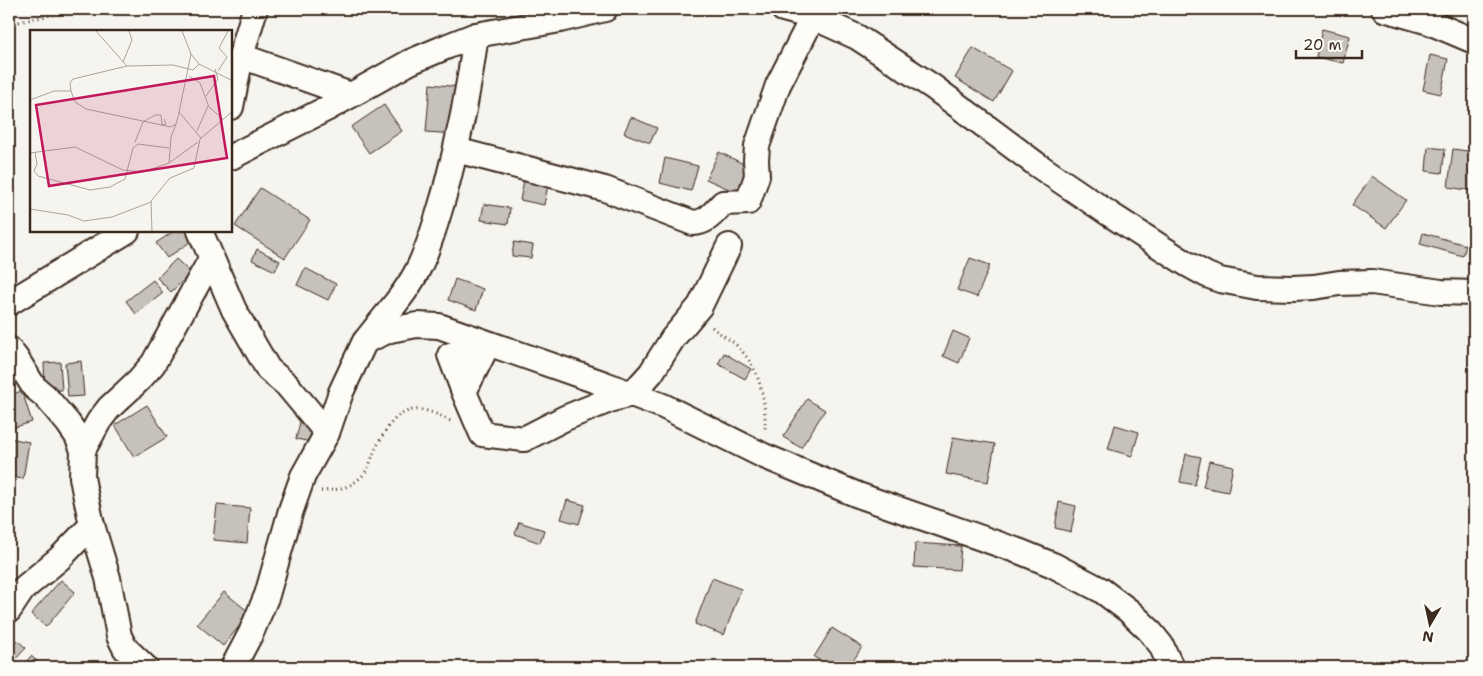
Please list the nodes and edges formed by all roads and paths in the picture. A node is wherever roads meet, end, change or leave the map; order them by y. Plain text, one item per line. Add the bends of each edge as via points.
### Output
1 (80, 9) edge
2 (255, 9) edge
3 (605, 9) edge
4 (783, 9) edge
5 (1384, 9) edge
6 (815, 13) edge
7 (9, 24) edge
8 (476, 35) junction
9 (1474, 40) edge
10 (241, 56) junction
11 (351, 96) junction
12 (232, 102) edge
13 (456, 150) junction
14 (232, 156) edge
15 (125, 232) edge
16 (200, 232) edge
17 (729, 246) dead end
18 (211, 259) junction
19 (1474, 293) edge
20 (9, 303) edge
21 (711, 326) dead end
22 (365, 340) junction
23 (9, 350) edge
24 (464, 392) dead end
25 (632, 394) junction
26 (327, 433) junction
27 (83, 450) junction
28 (764, 456) junction
29 (92, 525) junction
30 (9, 610) edge
31 (144, 667) edge
32 (233, 667) edge
33 (1171, 667) edge

1 - 7 path
2 - 10 street
3 - 8 street
4 - 6 street
5 - 9 street
6 - 13 street via 778,85 757,146 758,176 748,202 723,203 702,222 693,223 605,189
6 - 19 street via 933,88 1108,213 1207,275 1257,287 1293,288 1372,282 1441,292
8 - 11 street via 410,62
8 - 13 street
10 - 11 street
10 - 12 street
11 - 14 street
13 - 22 street via 420,266
15 - 20 street
16 - 18 street
17 - 25 street via 700,306
18 - 26 street via 234,310 268,369 287,385
18 - 27 street via 153,364 99,420
21 - 28 path via 744,353 756,372 765,409
22 - 25 street via 390,330 417,325 439,326
22 - 26 street via 341,392
23 - 27 street via 34,387 68,423
24 - 25 street via 482,434 524,440 565,418
25 - 28 street
26 - 32 street via 303,476 290,510 267,596
27 - 29 street via 82,477
28 - 33 street via 858,495 1022,552 1080,578 1117,601 1148,629 1161,645
29 - 30 street via 23,589
29 - 31 street via 122,642

